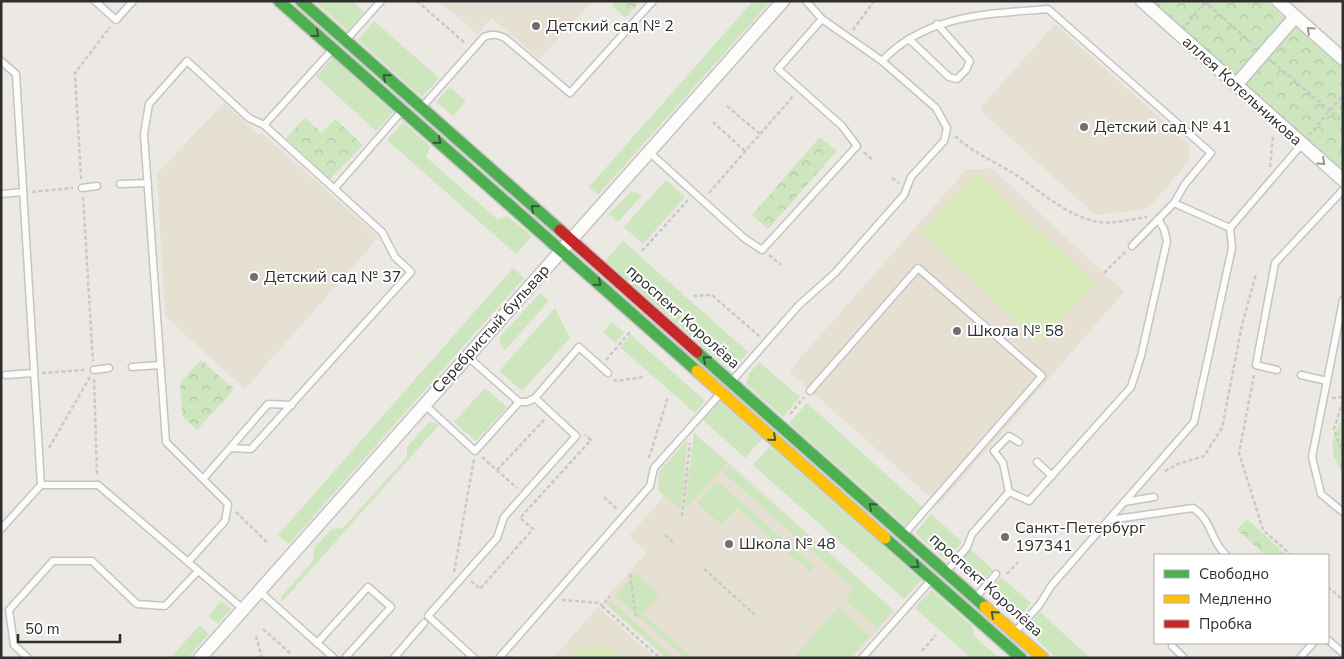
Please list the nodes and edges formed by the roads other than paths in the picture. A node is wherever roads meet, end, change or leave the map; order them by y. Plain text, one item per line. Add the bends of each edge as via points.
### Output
1 (95, 1) edge
2 (133, 1) edge
3 (279, 1) edge
4 (301, 1) edge
5 (381, 1) edge
6 (653, 1) edge
7 (783, 1) edge
8 (806, 1) edge
9 (1142, 1) edge
10 (1278, 1) edge
11 (1295, 17) junction
12 (822, 19) junction
13 (937, 24) junction
14 (344, 40) junction
15 (909, 40) junction
16 (335, 50) junction
17 (1343, 59) edge
18 (1, 61) edge
19 (882, 61) junction
20 (1236, 85) junction
21 (412, 100) junction
22 (422, 108) junction
23 (402, 110) junction
24 (412, 118) junction
25 (264, 125) junction
26 (1302, 144) junction
27 (649, 152) junction
28 (1343, 180) edge
29 (148, 182) junction
30 (120, 184) dead end
31 (97, 186) dead end
32 (82, 188) road end
33 (335, 188) junction
34 (1343, 190) edge
35 (22, 192) junction
36 (1, 194) edge
37 (1174, 204) junction
38 (1156, 218) junction
39 (1230, 228) junction
40 (571, 240) junction
41 (1132, 246) road end
42 (561, 251) junction
43 (1343, 300) edge
44 (1339, 339) edge
45 (467, 356) junction
46 (160, 365) junction
47 (132, 367) dead end
48 (109, 368) dead end
49 (94, 370) road end
50 (1278, 370) dead end
51 (34, 373) junction
52 (608, 374) road end
53 (6, 375) dead end
54 (1301, 375) dead end
55 (1327, 381) junction
56 (731, 382) junction
57 (810, 391) road end
58 (722, 392) junction
59 (535, 398) junction
60 (519, 402) junction
61 (424, 404) junction
62 (292, 405) junction
63 (1020, 442) dead end
64 (230, 448) junction
65 (1037, 462) dead end
66 (1052, 476) junction
67 (203, 479) junction
68 (40, 485) junction
69 (1009, 492) junction
70 (1154, 497) dead end
71 (1124, 502) junction
72 (1343, 512) edge
73 (1109, 520) junction
74 (1, 529) edge
75 (904, 534) junction
76 (894, 545) junction
77 (1225, 554) edge
78 (188, 562) junction
79 (944, 570) junction
80 (198, 571) junction
81 (996, 574) dead end
82 (935, 581) junction
83 (259, 591) junction
84 (976, 598) junction
85 (243, 609) junction
86 (424, 624) dead end
87 (1014, 632) junction
88 (1329, 641) edge
89 (317, 643) junction
90 (1005, 643) junction
91 (1312, 644) edge
92 (1172, 646) dead end
93 (1343, 653) edge
94 (28, 658) edge
95 (200, 658) edge
96 (334, 658) edge
97 (345, 658) edge
98 (394, 658) edge
99 (474, 658) edge
100 (499, 658) edge
101 (862, 658) edge
102 (1022, 658) edge
103 (1043, 658) edge
104 (1184, 658) edge
105 (1300, 658) edge

1 - 2 lane via 116,20
3 -> 16 street, проспект Королёва
4 - 14 street, проспект Королёва
5 - 14 lane
6 - 22 lane via 570,93 498,34 484,37
7 - 27 street, Серебристый бульвар
8 - 12 lane
9 - 20 street, аллея Котельникова
10 - 11 street
17 -> 11 street
11 - 20 street
12 - 19 lane
12 - 27 lane via 778,69 842,126 857,146 762,250 744,238
13 - 15 lane
13 - 15 lane via 970,62 956,78 949,77
13 - 37 lane via 966,16 1048,9 1211,153 1184,184
14 - 16 lane
21 -> 14 street, проспект Королёва
15 - 19 lane
16 - 23 street, проспект Королёва
16 - 25 lane
18 - 35 lane via 16,74
19 - 56 lane via 936,108 947,128 944,141 911,177 904,195
20 - 26 street, аллея Котельникова
21 - 22 street, проспект Королёва
21 - 23 lane
22 - 24 lane
40 -> 22 street, проспект Королёва
23 - 24 street, проспект Королёва
23 - 33 lane
24 -> 42 street, проспект Королёва
25 - 29 lane via 249,118 187,61 150,104 144,134
25 - 33 lane
26 -> 28 street, аллея Котельникова
26 - 39 lane
27 - 40 street, Серебристый бульвар
29 - 30 lane
29 - 46 lane
31 - 32 lane
33 - 62 lane via 382,232 395,257 412,272
34 - 50 lane via 1276,263 1256,365
35 - 36 lane
35 - 51 lane
37 - 38 lane
37 - 39 lane
38 - 41 lane
38 - 66 lane via 1167,240 1141,356 1130,387
39 - 71 lane via 1232,248 1194,422
40 - 42 street, Серебристый бульвар
56 -> 40 street, проспект Королёва
42 - 45 street, Серебристый бульвар
42 -> 58 street, проспект Королёва
43 - 44 lane
44 - 55 lane
45 - 60 lane
45 - 61 street, Серебристый бульвар
46 - 47 lane
46 - 67 lane via 166,442
48 - 49 lane
51 - 53 lane
51 - 68 lane
52 - 59 lane via 579,347
54 - 55 lane
55 - 72 lane via 1312,457 1321,494
56 - 58 lane
75 -> 56 street, проспект Королёва
57 - 75 lane via 918,268 1042,376
58 -> 76 street, проспект Королёва
58 - 100 lane via 654,468 650,486
59 - 60 lane
59 - 99 lane via 576,436 504,517 497,538 428,616
60 - 61 lane via 476,451
61 - 83 street, Серебристый бульвар
62 - 64 lane via 250,449
62 - 64 lane via 268,404
63 - 69 lane via 1009,436 994,451 1003,463
64 - 67 lane
65 - 66 lane
66 - 69 lane via 1029,501
67 - 78 lane via 228,504 225,521
68 - 74 lane
68 - 78 lane via 98,485
69 - 79 lane via 972,534 967,547
70 - 71 lane
71 - 73 lane
73 - 77 lane via 1194,508 1204,515 1217,546
73 - 87 lane
75 - 76 lane
75 - 79 street, проспект Королёва
76 -> 82 street, проспект Королёва
78 - 80 lane
79 - 82 lane
79 - 84 street, проспект Королёва
80 - 85 lane
80 - 94 lane via 165,606 137,604 92,562 53,561 9,610 14,645
81 - 84 lane
82 - 90 street, проспект Королёва
82 - 101 lane
83 - 85 street, Серебристый бульвар
83 - 89 lane
87 -> 84 street, проспект Королёва
85 - 95 street, Серебристый бульвар
86 - 98 lane
87 - 90 lane
87 - 103 street, проспект Королёва
88 - 93 lane
89 - 96 lane
89 - 97 lane via 368,587 391,608
90 - 102 street, проспект Королёва
91 - 105 lane
92 - 104 lane

